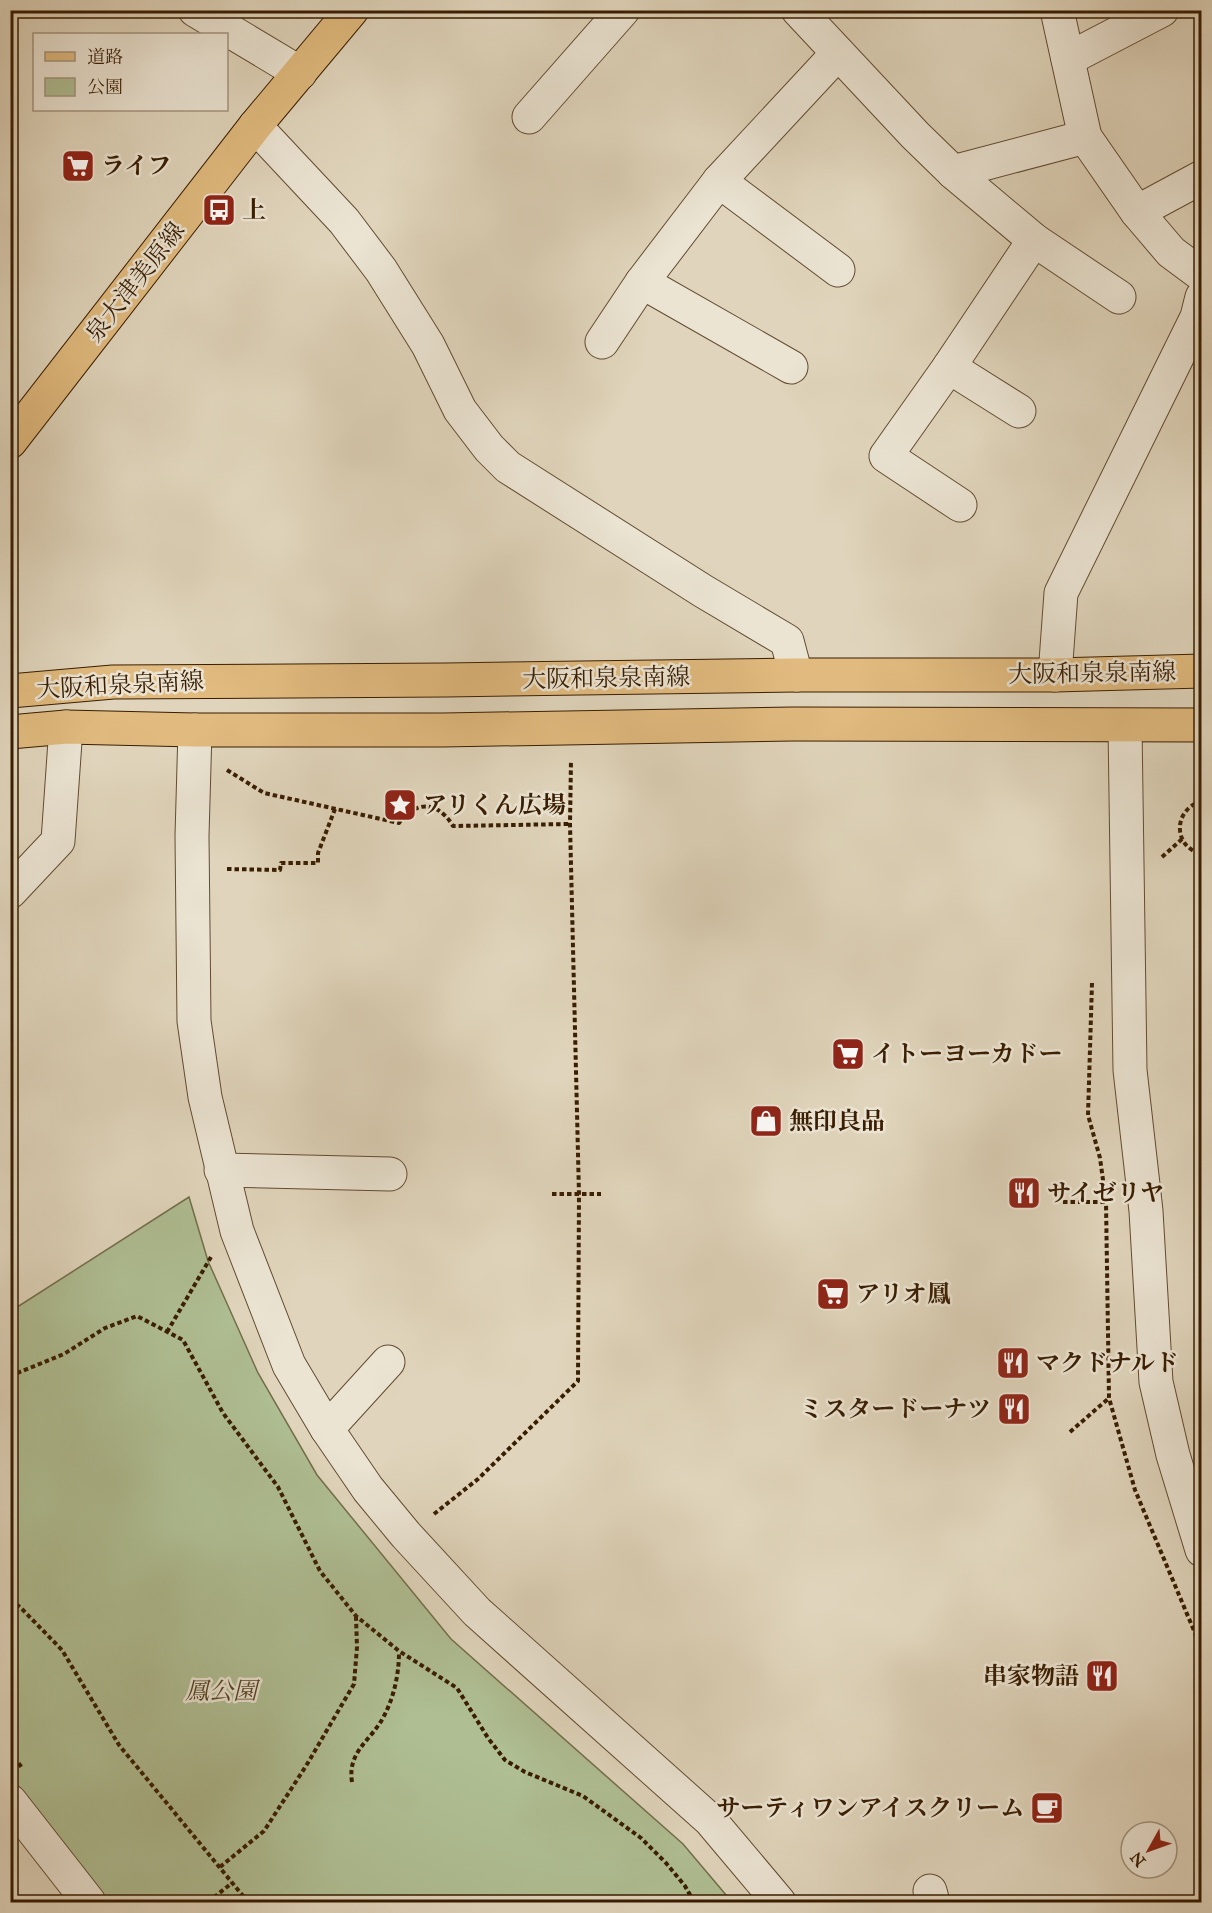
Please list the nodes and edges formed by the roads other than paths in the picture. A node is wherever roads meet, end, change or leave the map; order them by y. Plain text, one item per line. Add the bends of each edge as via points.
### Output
1 (195, 10) edge
2 (352, 10) edge
3 (623, 10) edge
4 (798, 10) edge
5 (1057, 10) edge
6 (1162, 10) edge
7 (838, 53) junction
8 (1068, 59) junction
9 (300, 73) junction
10 (529, 117) dead end
11 (255, 126) junction
12 (1085, 137) junction
13 (953, 172) junction
14 (1202, 177) edge
15 (719, 181) junction
16 (1137, 212) junction
17 (1034, 240) junction
18 (838, 270) dead end
19 (1202, 275) edge
20 (642, 282) junction
21 (1119, 297) dead end
22 (1202, 297) edge
23 (602, 342) dead end
24 (791, 367) dead end
25 (949, 367) junction
26 (1019, 411) dead end
27 (10, 442) edge
28 (960, 505) dead end
29 (1202, 671) edge
30 (796, 675) junction
31 (1055, 675) junction
32 (10, 691) edge
33 (1202, 725) edge
34 (1125, 726) junction
35 (66, 727) junction
36 (195, 730) junction
37 (10, 732) edge
38 (10, 892) edge
39 (221, 1170) junction
40 (390, 1174) dead end
41 (388, 1362) dead end
42 (327, 1429) junction
43 (1200, 1538) edge
44 (10, 1802) edge
45 (89, 1902) edge
46 (779, 1902) edge

1 - 9 street
2 - 9 main road, 泉大津美原線
3 - 10 street
4 - 7 street
5 - 8 street
6 - 8 street
7 - 13 street
7 - 15 street
8 - 12 street
9 - 11 main road, 泉大津美原線
11 - 27 main road, 泉大津美原線
11 - 30 street via 344,221 381,270 428,345 459,410 489,448 508,467 787,641
12 - 13 street
12 - 16 street
13 - 17 street
14 - 16 street
15 - 18 street
15 - 20 street
16 - 19 street via 1171,252
17 - 21 street
17 - 25 street
20 - 23 street
20 - 24 street
22 - 31 street via 1197,317 1061,593
25 - 26 street
25 - 28 street via 886,456
29 - 31 main road, 大阪和泉泉南線
30 - 31 main road, 大阪和泉泉南線
30 - 32 main road, 大阪和泉泉南線 via 113,682
33 - 34 main road, 大阪和泉泉南線
34 - 36 main road, 大阪和泉泉南線 via 792,723
34 - 43 street via 1130,1070 1146,1211 1156,1382 1173,1455
35 - 36 main road, 大阪和泉泉南線
35 - 37 main road, 大阪和泉泉南線
35 - 38 street via 58,841
36 - 39 street via 194,1021
39 - 40 street
39 - 42 street via 237,1231 289,1365
41 - 42 street
42 - 46 street via 368,1489 472,1607 710,1820
44 - 45 street

